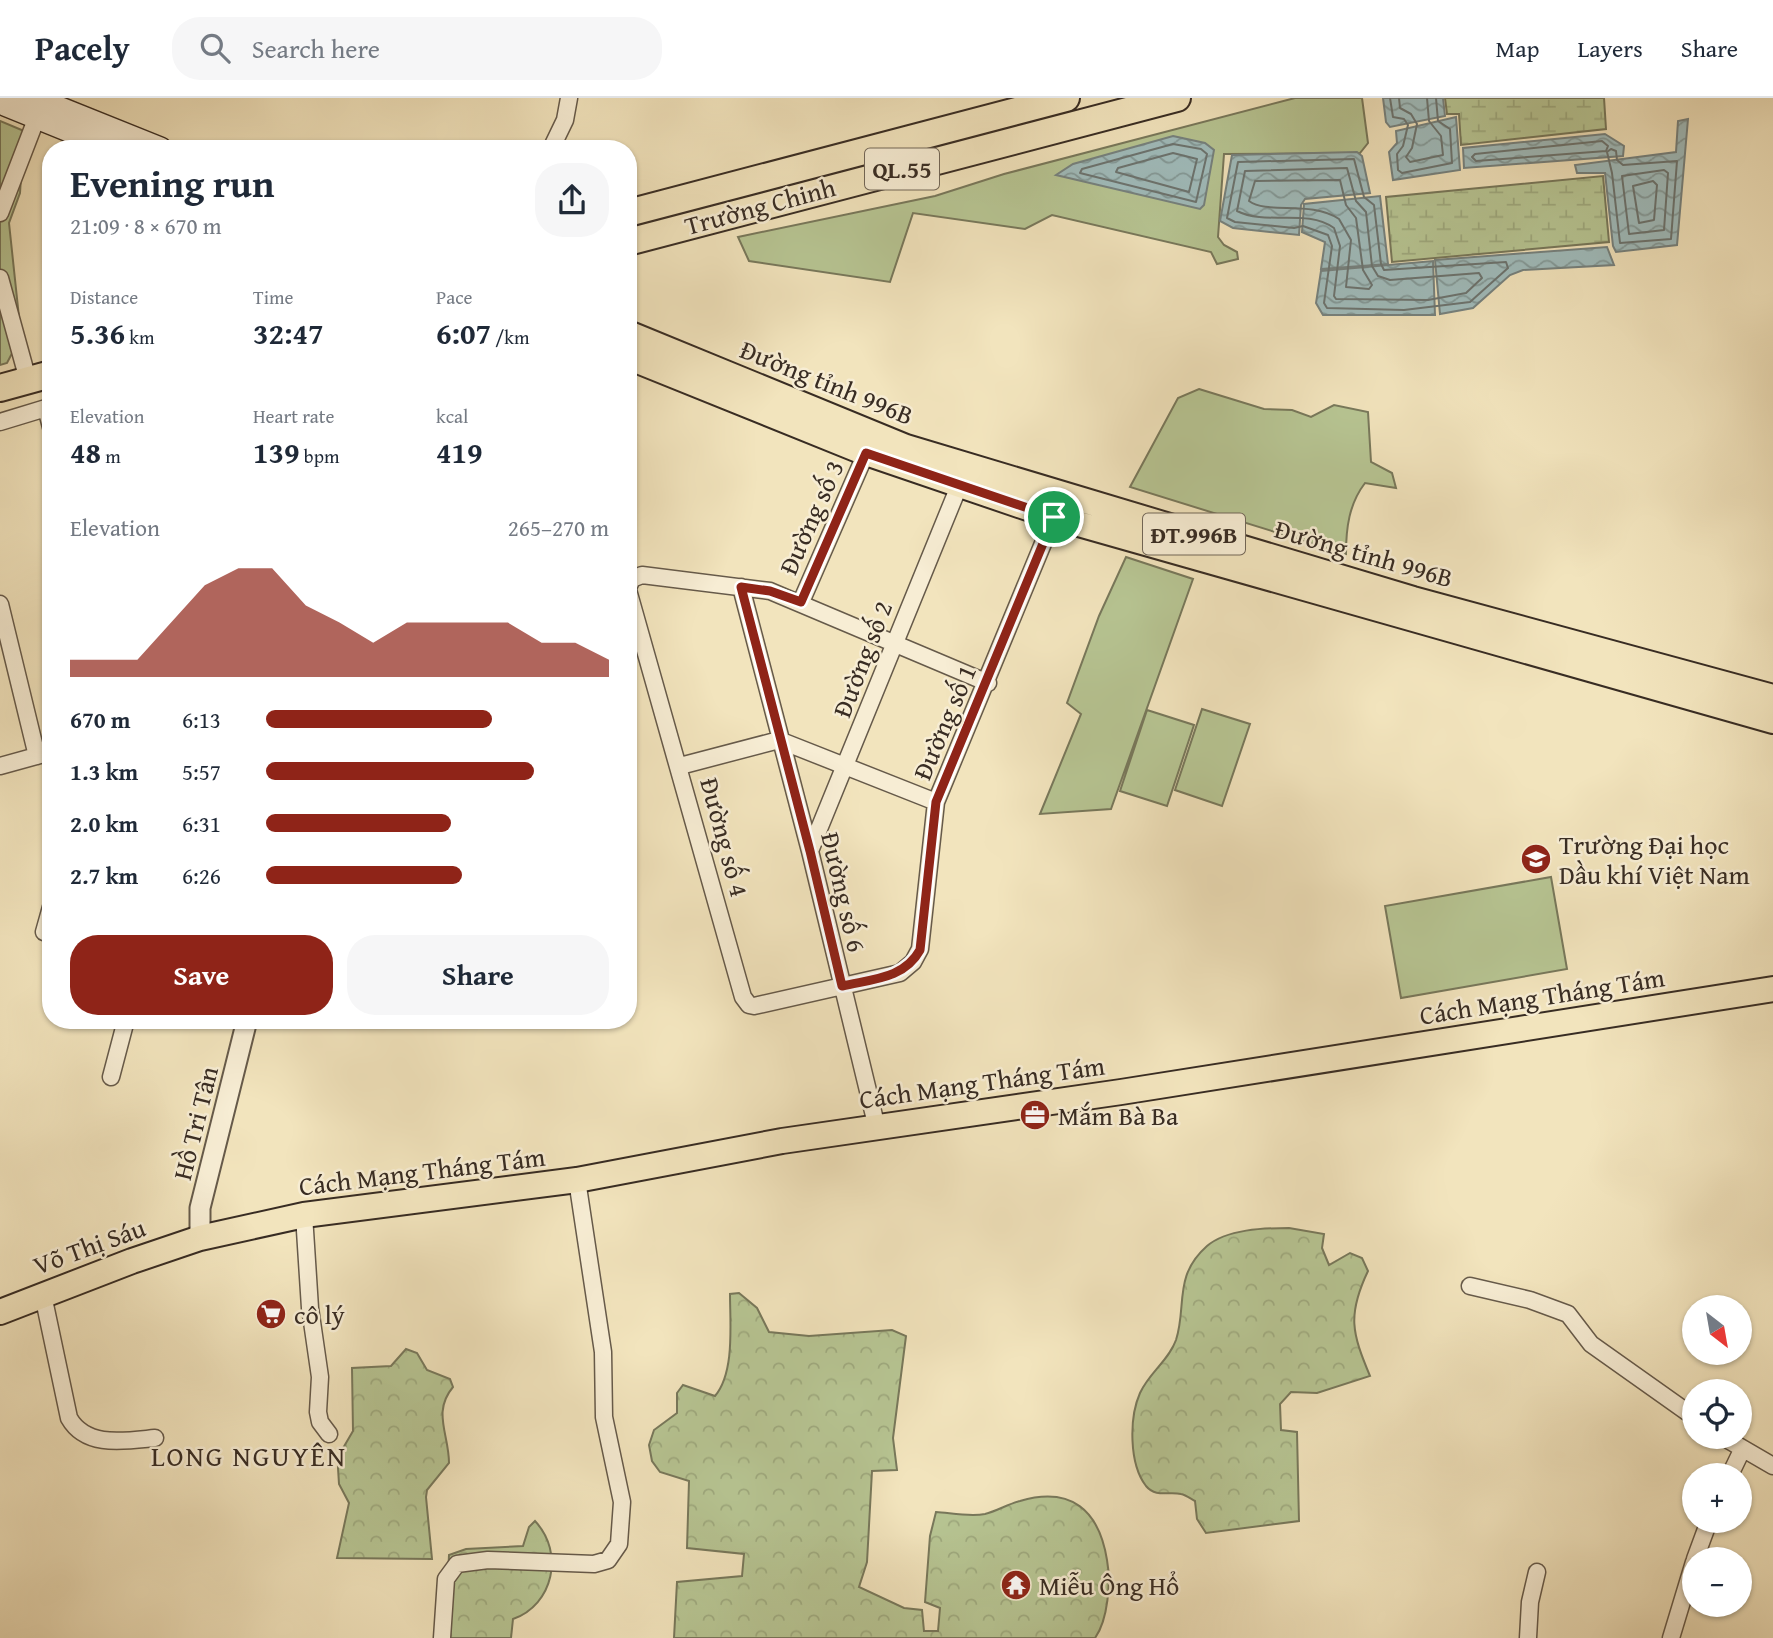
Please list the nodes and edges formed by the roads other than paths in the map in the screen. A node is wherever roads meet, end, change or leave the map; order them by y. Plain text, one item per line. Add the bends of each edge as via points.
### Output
1 (569, 98) edge
2 (1066, 98) edge
3 (1177, 98) edge
4 (2, 103) edge
5 (35, 108) edge
6 (98, 140) edge
7 (133, 140) edge
8 (555, 140) edge
9 (637, 211) edge
10 (0, 213) edge
11 (637, 240) edge
12 (0, 278) edge
13 (637, 337) edge
14 (637, 361) edge
15 (39, 377) edge
16 (0, 388) edge
17 (42, 409) edge
18 (0, 422) edge
19 (866, 453) junction
20 (959, 486) junction
21 (1054, 517) junction
22 (637, 577) edge
23 (741, 587) junction
24 (801, 602) junction
25 (0, 604) edge
26 (1409, 609) junction
27 (637, 620) edge
28 (893, 642) junction
29 (988, 683) junction
30 (1773, 697) edge
31 (1773, 720) edge
32 (779, 740) junction
33 (42, 747) edge
34 (42, 755) edge
35 (848, 765) junction
36 (0, 766) edge
37 (680, 766) junction
38 (936, 802) junction
39 (810, 851) junction
40 (842, 986) junction
41 (1773, 989) edge
42 (124, 1029) edge
43 (245, 1029) edge
44 (111, 1077) dead end
45 (877, 1128) junction
46 (577, 1180) junction
47 (304, 1215) junction
48 (200, 1238) junction
49 (1470, 1286) dead end
50 (43, 1295) junction
51 (0, 1312) edge
52 (1682, 1408) edge
53 (329, 1434) dead end
54 (155, 1438) dead end
55 (1742, 1450) joint
56 (1736, 1463) edge
57 (1773, 1466) edge
58 (1537, 1572) dead end
59 (1682, 1603) edge
60 (442, 1638) edge
61 (1528, 1638) edge
62 (1671, 1638) edge

1 - 8 street
2 - 9 highway, Trường Chinh / QL.55
3 - 11 highway, Trường Chinh / QL.55
4 - 5 main road
5 - 6 main road
5 - 7 main road
5 - 10 street
12 - 15 street
13 - 26 main road, Đường tỉnh 996B / ĐT.996B via 906,447
14 - 19 main road, Đường tỉnh 996B / ĐT.996B
15 - 16 highway
17 - 18 street
19 - 20 main road, Đường tỉnh 996B / ĐT.996B
19 - 24 street, Đường số 3
20 - 21 main road, Đường tỉnh 996B / ĐT.996B
20 - 28 street, Đường số 2
21 - 26 main road, Đường tỉnh 996B / ĐT.996B
21 - 29 street, Đường số 1
22 - 23 street, Đường số 4
23 - 24 street, Đường số 4
23 - 32 street, Đường số 6
24 - 28 street, Đường số 4
25 - 33 street
26 - 30 main road, Đường tỉnh 996B / ĐT.996B
26 - 31 main road, Đường tỉnh 996B / ĐT.996B
27 - 37 street, Đường số 4
28 - 29 street, Đường số 4
28 - 35 street, Đường số 2
29 - 38 street, Đường số 1
32 - 35 street
32 - 37 street
32 - 39 street, Đường số 6
34 - 36 street
35 - 38 street
35 - 39 street, Đường số 2
37 - 40 street, Đường số 4 via 743,997 754,1006
38 - 40 street, Đường số 1 via 920,950 900,973
39 - 40 street, Đường số 6
40 - 45 street, Đường số 6
41 - 45 main road, Cách Mạng Tháng Tám
42 - 44 street
43 - 48 street, Hồ Tri Tân via 200,1208
45 - 46 main road, Cách Mạng Tháng Tám
46 - 47 main road, Cách Mạng Tháng Tám
46 - 60 street via 603,1352 604,1417 622,1502 619,1544 608,1560 594,1564 488,1560 457,1564 446,1579
47 - 48 main road, Cách Mạng Tháng Tám
47 - 53 street via 320,1377 318,1412
48 - 50 main road, Võ Thị Sáu
49 - 52 street via 1567,1314 1591,1344
50 - 51 main road, Võ Thị Sáu
50 - 54 street via 69,1418 77,1431 100,1440
55 - 56 street
55 - 57 street
58 - 61 street
59 - 62 street

